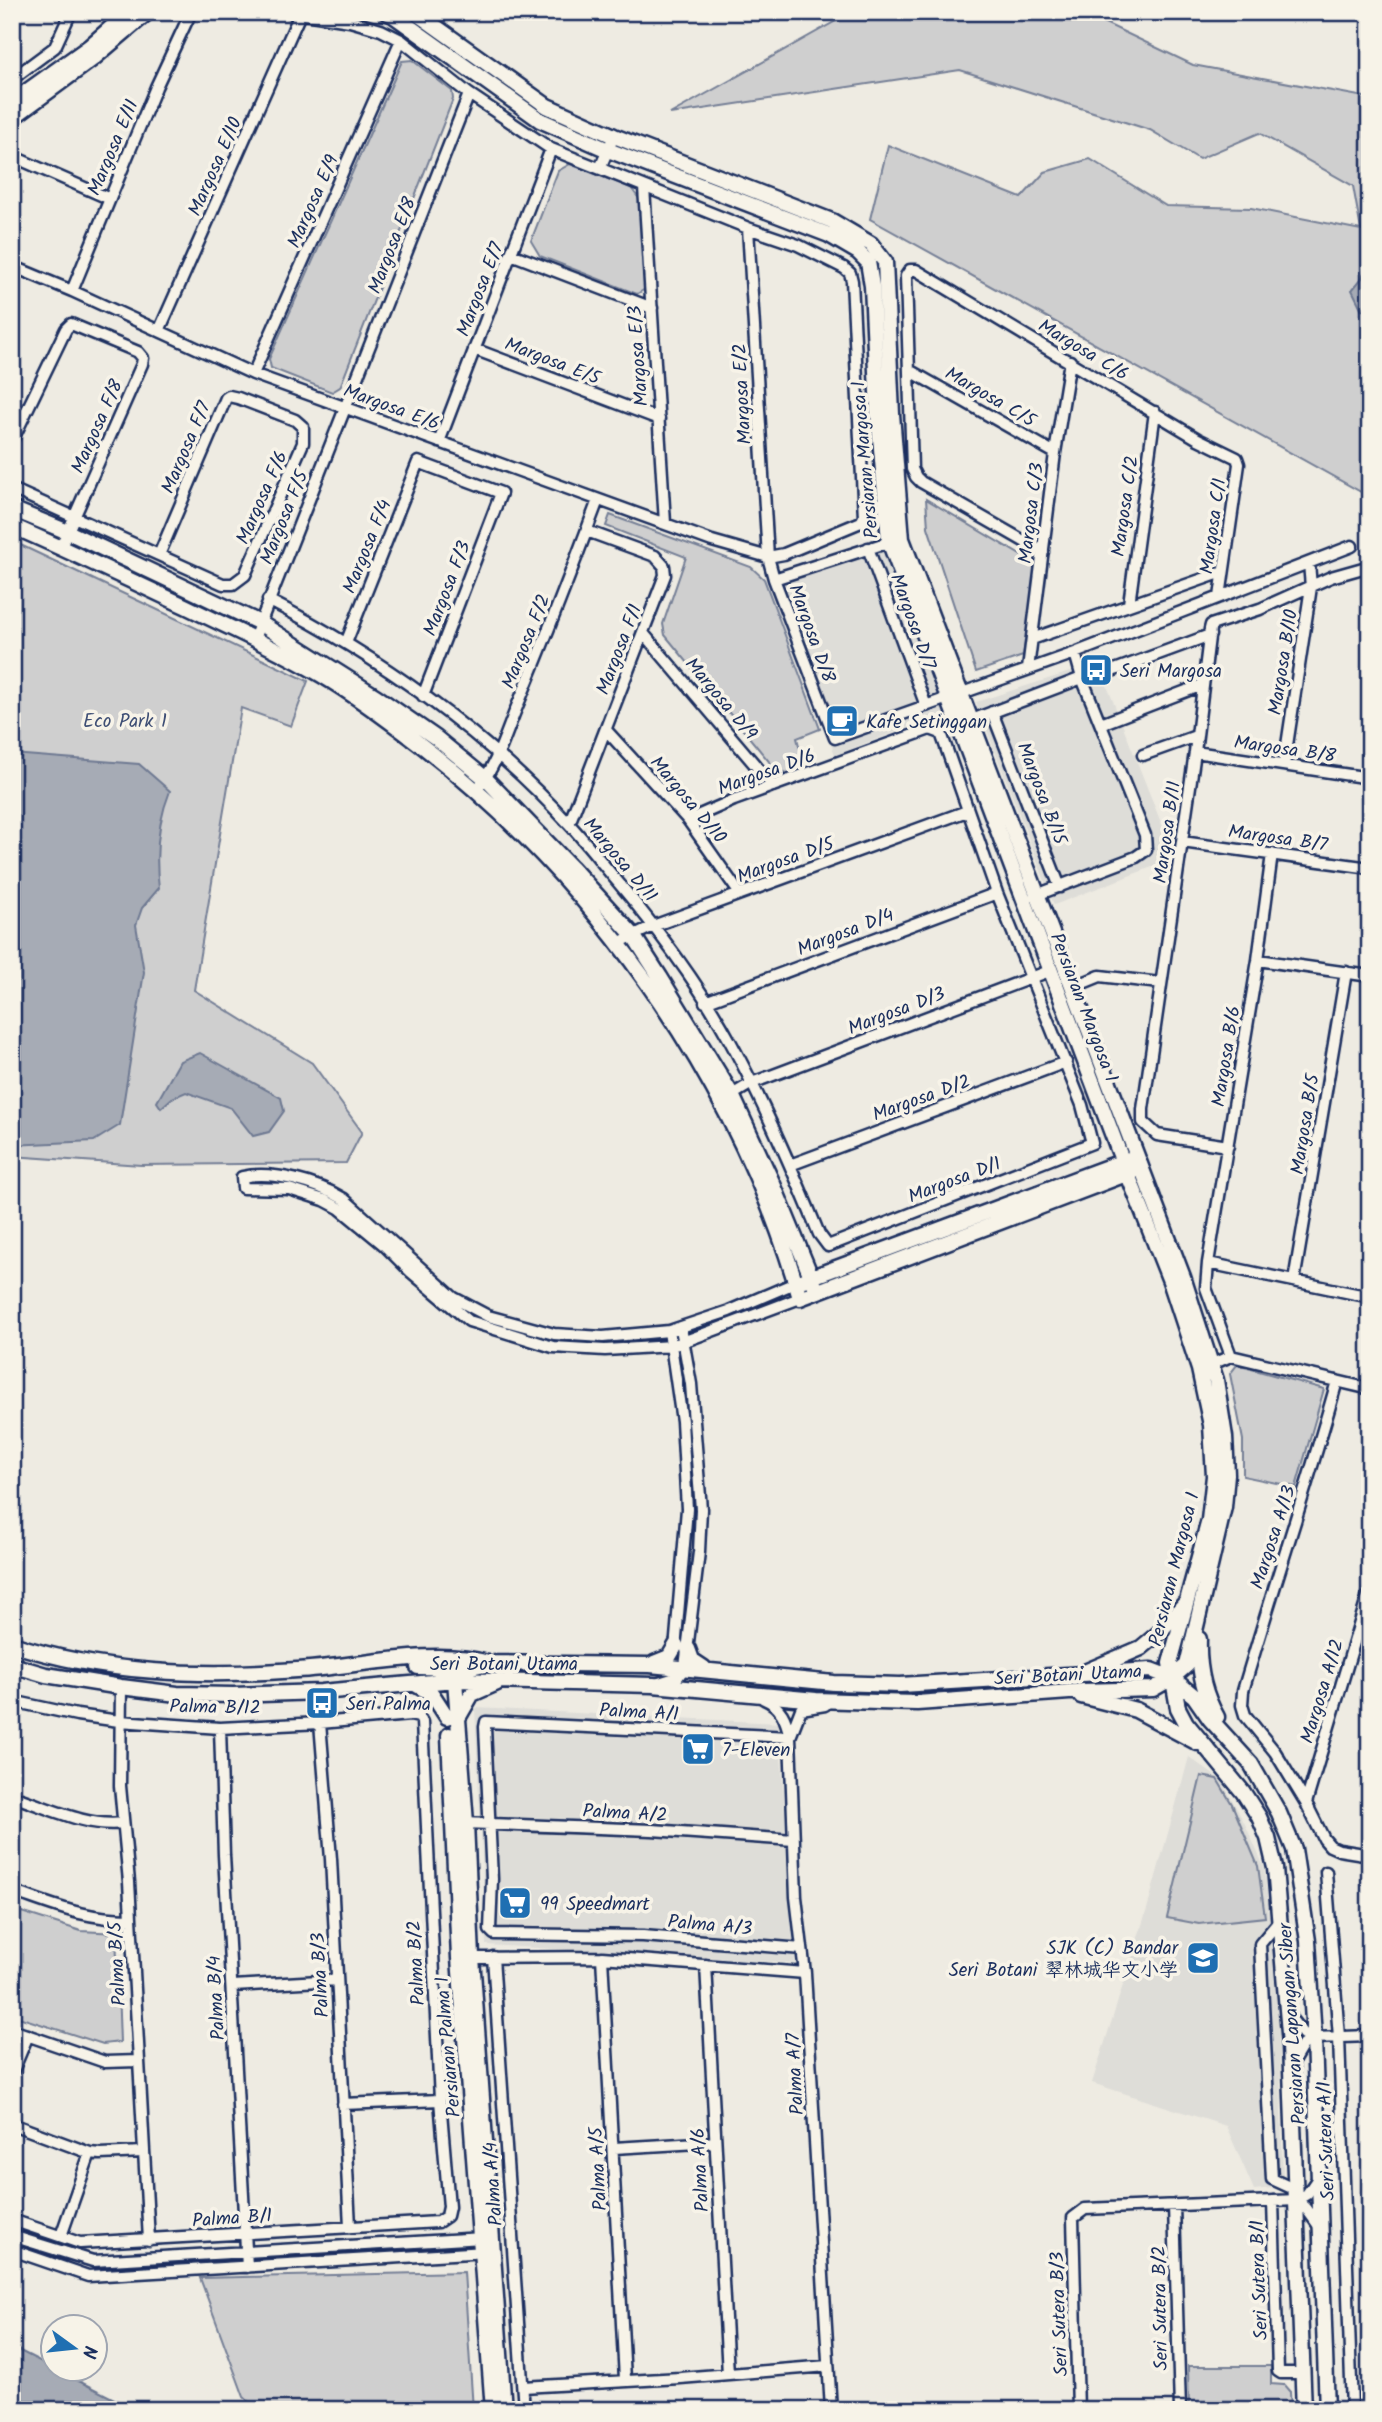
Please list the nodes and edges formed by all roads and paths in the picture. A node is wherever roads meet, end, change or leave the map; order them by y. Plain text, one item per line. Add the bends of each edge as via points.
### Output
1 (71, 12) edge
2 (129, 12) edge
3 (148, 12) edge
4 (386, 12) edge
5 (415, 12) edge
6 (296, 13) edge
7 (189, 15) edge
8 (401, 40) junction
9 (451, 47) junction
10 (435, 66) junction
11 (12, 79) edge
12 (469, 94) junction
13 (12, 102) edge
14 (12, 118) edge
15 (614, 135) junction
16 (551, 149) junction
17 (608, 150) junction
18 (12, 156) edge
19 (600, 168) junction
20 (644, 187) junction
21 (110, 199) junction
22 (748, 228) junction
23 (511, 254) junction
24 (12, 266) edge
25 (72, 291) junction
26 (652, 308) junction
27 (159, 331) junction
28 (474, 349) junction
29 (1070, 361) junction
30 (909, 370) junction
31 (253, 374) junction
32 (346, 408) junction
33 (271, 410) joint
34 (1155, 412) junction
35 (659, 419) junction
36 (12, 441) edge
37 (439, 442) junction
38 (1055, 453) junction
39 (1239, 461) joint
40 (418, 462) joint
41 (12, 489) edge
42 (598, 500) junction
43 (12, 509) edge
44 (75, 516) junction
45 (665, 523) junction
46 (12, 526) edge
47 (587, 531) junction
48 (68, 533) junction
49 (896, 540) junction
50 (1352, 546) dead end
51 (61, 548) junction
52 (869, 548) junction
53 (1043, 552) junction
54 (159, 555) junction
55 (768, 557) junction
56 (1309, 563) junction
57 (1370, 566) edge
58 (1223, 572) junction
59 (774, 579) junction
60 (1311, 587) junction
61 (1220, 597) junction
62 (268, 600) junction
63 (1129, 604) junction
64 (260, 623) junction
65 (643, 633) junction
66 (1210, 635) junction
67 (254, 639) junction
68 (1032, 639) junction
69 (346, 643) junction
70 (1075, 653) junction
71 (1028, 669) junction
72 (1112, 671) dead end
73 (1082, 678) junction
74 (1202, 685) junction
75 (955, 694) junction
76 (423, 696) junction
77 (926, 706) junction
78 (992, 712) junction
79 (972, 720) junction
80 (1101, 724) junction
81 (606, 730) junction
82 (1196, 736) junction
83 (1195, 752) junction
84 (497, 755) junction
85 (1143, 755) dead end
86 (1284, 765) junction
87 (1370, 778) edge
88 (481, 785) junction
89 (773, 786) junction
90 (967, 811) junction
91 (688, 820) junction
92 (569, 824) junction
93 (1182, 842) junction
94 (1272, 854) junction
95 (1370, 868) edge
96 (1060, 887) junction
97 (997, 892) junction
98 (740, 894) junction
99 (1030, 898) junction
100 (653, 926) junction
101 (632, 935) junction
102 (618, 943) junction
103 (1258, 960) junction
104 (1052, 970) junction
105 (1346, 972) junction
106 (1370, 975) edge
107 (1032, 977) junction
108 (1160, 982) junction
109 (1073, 987) junction
110 (705, 1002) junction
111 (1066, 1062) junction
112 (752, 1083) junction
113 (732, 1095) junction
114 (1228, 1146) junction
115 (1139, 1162) junction
116 (1123, 1163) junction
117 (790, 1165) junction
118 (1110, 1173) junction
119 (1133, 1189) junction
120 (828, 1246) joint
121 (1208, 1263) junction
122 (1294, 1281) junction
123 (814, 1284) junction
124 (798, 1291) junction
125 (1370, 1297) edge
126 (473, 1309) junction
127 (495, 1318) junction
128 (469, 1321) junction
129 (681, 1328) junction
130 (492, 1329) junction
131 (669, 1331) junction
132 (684, 1343) junction
133 (672, 1346) junction
134 (1231, 1356) junction
135 (1206, 1367) junction
136 (1337, 1381) junction
137 (691, 1384) junction
138 (678, 1385) junction
139 (1370, 1389) edge
140 (687, 1509) junction
141 (701, 1509) junction
142 (1370, 1589) edge
143 (1189, 1599) junction
144 (1199, 1617) junction
145 (12, 1644) edge
146 (682, 1647) junction
147 (408, 1659) junction
148 (488, 1663) junction
149 (12, 1665) edge
150 (650, 1665) junction
151 (706, 1669) junction
152 (679, 1670) junction
153 (1079, 1675) junction
154 (450, 1678) junction
155 (1172, 1678) junction
156 (508, 1680) junction
157 (411, 1683) junction
158 (653, 1685) junction
159 (121, 1687) junction
160 (695, 1689) junction
161 (1063, 1692) junction
162 (742, 1693) junction
163 (12, 1701) edge
164 (849, 1702) junction
165 (419, 1717) joint
166 (452, 1719) junction
167 (119, 1721) junction
168 (320, 1723) junction
169 (220, 1728) junction
170 (790, 1737) junction
171 (1205, 1747) junction
172 (1236, 1748) junction
173 (12, 1796) edge
174 (1306, 1803) junction
175 (123, 1823) junction
176 (460, 1824) junction
177 (488, 1824) junction
178 (794, 1840) junction
179 (1370, 1855) edge
180 (1326, 1872) dead end
181 (12, 1891) edge
182 (131, 1919) junction
183 (1281, 1919) junction
184 (802, 1950) junction
185 (494, 1957) junction
186 (602, 1957) junction
187 (466, 1958) junction
188 (706, 1965) junction
189 (805, 1973) junction
190 (337, 1980) junction
191 (233, 1986) junction
192 (1288, 2015) junction
193 (12, 2030) edge
194 (28, 2035) junction
195 (1370, 2036) edge
196 (1339, 2037) junction
197 (1314, 2039) junction
198 (138, 2061) junction
199 (1291, 2066) junction
200 (12, 2073) edge
201 (440, 2100) junction
202 (343, 2104) junction
203 (12, 2124) edge
204 (715, 2142) junction
205 (614, 2148) junction
206 (90, 2152) junction
207 (143, 2152) junction
208 (1319, 2176) junction
209 (1296, 2195) junction
210 (1273, 2201) junction
211 (1174, 2205) junction
212 (449, 2207) joint
213 (12, 2220) edge
214 (350, 2226) junction
215 (1321, 2230) junction
216 (244, 2233) junction
217 (12, 2235) edge
218 (61, 2236) junction
219 (149, 2240) junction
220 (487, 2245) junction
221 (12, 2250) edge
222 (246, 2251) junction
223 (247, 2267) junction
224 (828, 2366) junction
225 (1303, 2373) junction
226 (728, 2374) junction
227 (625, 2379) junction
228 (523, 2387) junction
229 (493, 2410) edge
230 (504, 2410) edge
231 (524, 2410) edge
232 (831, 2410) edge
233 (1078, 2410) edge
234 (1180, 2410) edge
235 (1304, 2410) edge
236 (1327, 2410) edge
237 (1352, 2410) edge

1 - 11 street via 55,47
2 - 13 street
3 - 14 street
4 - 9 street, Persiaran Margosa 1
5 - 9 street, Persiaran Margosa 1
6 - 8 street via 350,21
6 - 27 street, Margosa E/10
7 - 21 street, Margosa E/11
8 - 10 street
8 - 31 street, Margosa E/9
9 - 10 street
9 - 15 street, Persiaran Margosa 1 via 547,106
9 - 17 street, Persiaran Margosa 1 via 540,120
10 - 12 street
12 - 16 street
12 - 32 street, Margosa E/8
15 - 17 street
15 - 49 street, Persiaran Margosa 1 via 832,220 878,251 885,262 887,282
16 - 19 street
16 - 23 street, Margosa E/7
17 - 19 street
17 - 49 street, Persiaran Margosa 1 via 829,235 868,262 878,414
18 - 21 street
19 - 20 street
20 - 22 street
20 - 26 street, Margosa E/3
21 - 25 street, Margosa E/11
22 - 55 street, Margosa E/2
22 - 55 street via 799,245 844,268 852,281 864,517 855,526
23 - 26 street
23 - 28 street, Margosa E/7
24 - 25 street, Margosa E/6
25 - 27 street, Margosa E/6
26 - 35 street, Margosa E/3
27 - 31 street, Margosa E/6
28 - 35 street, Margosa E/5
28 - 37 street, Margosa E/7
29 - 30 street, Margosa C/6 via 910,270 906,276
29 - 34 street, Margosa C/6
29 - 38 street, Margosa C/3
30 - 38 street, Margosa C/5
30 - 53 street via 916,477
31 - 32 street, Margosa E/6
32 - 37 street, Margosa E/6
32 - 62 street, Margosa F/5
33 - 54 street, Margosa F/7 via 226,398
33 - 54 street, Margosa F/6 via 303,427 303,443 245,575 233,584 223,584
34 - 39 street, Margosa C/6
34 - 63 street, Margosa C/2
35 - 45 street, Margosa E/3
36 - 44 street, Margosa F/8 via 68,326 74,324 138,352 142,365
37 - 42 street, Margosa E/6
38 - 53 street, Margosa C/3
39 - 58 street, Margosa C/1
40 - 69 street, Margosa F/4
40 - 76 street, Margosa F/3 via 501,493
41 - 44 street
42 - 45 street, Margosa E/6
42 - 47 street, Margosa F/2
43 - 48 street
44 - 48 street, Margosa F/8
44 - 54 street
45 - 55 street, Margosa E/6
46 - 51 street
47 - 65 street, Margosa F/1 via 654,556 664,566 665,575
47 - 84 street, Margosa F/2
48 - 51 street, Margosa F/8
48 - 64 street
49 - 52 street
49 - 75 street, Persiaran Margosa 1
50 - 56 street
51 - 67 street
52 - 59 street
52 - 77 street, Margosa D/7
53 - 68 street, Margosa C/3
55 - 59 street, Margosa E/2
56 - 60 street, Margosa B/10
56 - 61 street
57 - 60 street
58 - 61 street, Margosa C/1
58 - 63 street
59 - 77 street, Margosa D/8 via 835,738
60 - 66 street via 1212,625
60 - 86 street, Margosa B/10
61 - 70 street
62 - 64 street, Margosa F/5
62 - 69 street, Margosa D/11
63 - 68 street
64 - 67 street, Margosa F/5
64 - 88 street via 436,738
65 - 81 street, Margosa F/1
65 - 89 street, Margosa D/9
66 - 72 street
66 - 74 street, Margosa B/11
67 - 88 street via 315,671
68 - 71 street, Margosa C/3
69 - 76 street, Margosa D/11
70 - 71 street
70 - 73 street
71 - 75 street
73 - 78 street
73 - 80 street
74 - 80 street
74 - 82 street, Margosa B/11
75 - 77 street
75 - 79 street, Persiaran Margosa 1
75 - 99 street, Persiaran Margosa 1
76 - 84 street, Margosa D/11
78 - 79 street
78 - 96 street, Margosa B/15
79 - 99 street, Persiaran Margosa 1
80 - 96 street via 1145,835 1146,850
81 - 91 street, Margosa D/10
81 - 92 street, Margosa F/1
82 - 83 street, Margosa B/11
82 - 85 street
83 - 86 street, Margosa B/8
83 - 93 street, Margosa B/11
84 - 88 street, Margosa F/2
84 - 92 street, Margosa D/11
86 - 87 street, Margosa B/8
88 - 101 street via 571,867
88 - 102 street
89 - 90 street, Margosa D/6 via 930,729 941,733
89 - 91 street, Margosa D/6
90 - 97 street
90 - 98 street, Margosa D/5
91 - 98 street, Margosa D/10
92 - 100 street, Margosa D/11
93 - 94 street, Margosa B/7
93 - 108 street, Margosa B/11
94 - 95 street, Margosa B/7
94 - 103 street, Margosa B/6
96 - 99 street
97 - 107 street
97 - 110 street, Margosa D/4
98 - 100 street, Margosa D/5
99 - 104 street, Persiaran Margosa 1
99 - 109 street, Persiaran Margosa 1
100 - 101 street, Margosa D/5
100 - 110 street, Margosa D/11
101 - 102 street, Margosa D/5
101 - 113 street
102 - 124 street via 720,1098 778,1231
103 - 105 street
103 - 114 street, Margosa B/6
104 - 107 street, Margosa D/3
104 - 116 street, Persiaran Margosa 1
105 - 106 street
105 - 122 street, Margosa B/5
107 - 111 street
107 - 112 street, Margosa D/3
108 - 109 street via 1100,976
108 - 114 street, Margosa B/11 via 1143,1122 1157,1135
109 - 115 street, Persiaran Margosa 1
110 - 112 street, Margosa D/11
111 - 117 street, Margosa D/2
111 - 120 street, Margosa D/1 via 1092,1143
112 - 113 street, Margosa D/3
112 - 117 street, Margosa D/11
113 - 123 street
114 - 121 street, Margosa B/6
115 - 116 street
115 - 135 street, Persiaran Margosa 1 via 1183,1277
116 - 118 street
116 - 119 street, Persiaran Margosa 1
117 - 120 street, Margosa D/11
118 - 119 street
118 - 123 street
119 - 135 street, Persiaran Margosa 1
121 - 122 street
121 - 134 street, Margosa B/6 via 1206,1288
122 - 125 street
123 - 124 street
124 - 129 street
124 - 132 street
126 - 127 street
126 - 128 street
126 - 128 street via 429,1278 330,1191 290,1179 242,1177 244,1188 289,1189 339,1208
127 - 130 street
127 - 131 street via 554,1334 603,1337
128 - 130 street
129 - 131 street
129 - 132 street
130 - 133 street via 553,1347
131 - 133 street
132 - 133 street
132 - 137 street
133 - 138 street
134 - 135 street
134 - 136 street
135 - 143 street, Persiaran Margosa 1 via 1214,1476 1209,1520
135 - 144 street, Persiaran Margosa 1 via 1220,1404 1227,1474
136 - 139 street
136 - 174 street, Margosa A/13 via 1243,1691 1245,1716 1275,1752
137 - 138 street
137 - 141 street
138 - 140 street
140 - 141 street
140 - 146 street
141 - 146 street via 699,1552
142 - 174 street, Margosa A/12
143 - 153 street via 1141,1647
143 - 155 street, Persiaran Margosa 1 via 1170,1663
144 - 155 street, Persiaran Margosa 1 via 1186,1665
144 - 172 street via 1203,1686
145 - 147 street, Seri Botani Utama via 51,1657 177,1674 297,1670
146 - 150 street
146 - 151 street
146 - 152 street
147 - 148 street, Seri Botani Utama via 471,1658
147 - 154 street via 415,1666 435,1667
148 - 150 street, Seri Botani Utama
148 - 154 street via 459,1669
149 - 159 street, Seri Botani Utama
150 - 152 street, Seri Botani Utama
151 - 152 street, Seri Botani Utama
151 - 153 street, Seri Botani Utama via 900,1685
152 - 158 street
152 - 160 street
153 - 155 street, Seri Botani Utama via 1151,1671
154 - 156 street, Seri Botani Utama
154 - 157 street, Seri Botani Utama
154 - 166 street, Persiaran Palma 1
155 - 161 street, Seri Botani Utama via 1153,1689
155 - 171 street, Persiaran Lapangan Siber via 1178,1708
155 - 172 street, Persiaran Lapangan Siber via 1194,1696
156 - 158 street, Seri Botani Utama
156 - 166 street via 472,1694
157 - 159 street, Seri Botani Utama via 233,1695
157 - 166 street via 429,1690
158 - 160 street, Seri Botani Utama
159 - 167 street, Palma B/5
160 - 162 street, Seri Botani Utama
161 - 164 street, Seri Botani Utama via 917,1703
161 - 171 street via 1136,1710
162 - 164 street, Seri Botani Utama
162 - 170 street, Palma A/7 via 774,1703
163 - 167 street, Palma B/12
164 - 170 street via 801,1709
165 - 168 street, Palma B/12
165 - 201 street, Palma B/2
166 - 176 street, Persiaran Palma 1
167 - 169 street, Palma B/12
167 - 175 street, Palma B/5
168 - 169 street, Palma B/12
168 - 190 street, Palma B/3
169 - 191 street, Palma B/4
170 - 177 street, Palma A/1 via 486,1722
170 - 178 street, Palma A/7
171 - 183 street, Persiaran Lapangan Siber via 1243,1792 1268,1838
172 - 197 street, Persiaran Lapangan Siber via 1263,1782 1294,1849 1308,1941
173 - 175 street via 83,1819
174 - 179 street via 1330,1846
175 - 182 street, Palma B/5
176 - 177 street, Palma A/2
176 - 187 street, Persiaran Palma 1
177 - 178 street, Palma A/2
177 - 184 street, Palma A/3 via 490,1930 494,1934 643,1936
178 - 184 street, Palma A/7
180 - 196 street, Seri Sutera A/1
181 - 182 street via 80,1915
182 - 198 street, Palma B/5
183 - 192 street, Persiaran Lapangan Siber
183 - 209 street via 1260,1944 1272,2179
184 - 189 street, Palma A/7
185 - 186 street
185 - 187 street
185 - 228 street, Palma A/4
186 - 188 street
186 - 205 street, Palma A/5
187 - 220 street, Persiaran Palma 1
188 - 189 street
188 - 204 street, Palma A/6
189 - 224 street, Palma A/7
190 - 191 street
190 - 202 street, Palma B/3
191 - 216 street, Palma B/4
192 - 197 street via 1303,2034
192 - 199 street, Persiaran Lapangan Siber
193 - 194 street
194 - 198 street via 105,2062
194 - 200 street
195 - 196 street
196 - 197 street
196 - 237 street, Seri Sutera A/1
197 - 199 street via 1303,2045
197 - 208 street, Persiaran Lapangan Siber
198 - 207 street, Palma B/5
199 - 209 street, Persiaran Lapangan Siber
201 - 202 street
201 - 212 street, Palma B/2
202 - 214 street, Palma B/3
203 - 206 street
204 - 205 street
204 - 226 street, Palma A/6
205 - 227 street, Palma A/5
206 - 207 street
206 - 218 street
207 - 219 street, Palma B/5
208 - 209 street via 1307,2194
208 - 215 street, Persiaran Lapangan Siber
209 - 210 street
209 - 215 street
209 - 225 street, Persiaran Lapangan Siber
210 - 211 street
210 - 225 street, Seri Sutera B/1 via 1278,2371
211 - 233 street, Seri Sutera B/3 via 1085,2208 1073,2218
211 - 234 street, Seri Sutera B/2
212 - 214 street, Palma B/1 via 439,2222
213 - 218 street, Palma B/1
214 - 216 street, Palma B/1
215 - 236 street, Persiaran Lapangan Siber
216 - 219 street, Palma B/1
216 - 222 street, Palma B/4
217 - 222 street via 93,2261
218 - 219 street, Palma B/1 via 79,2243
220 - 222 street
220 - 223 street
220 - 229 street, Persiaran Palma 1
220 - 230 street
221 - 223 street via 88,2276
222 - 223 street, Palma B/4
224 - 226 street
224 - 232 street, Palma A/7
225 - 235 street, Persiaran Lapangan Siber
226 - 227 street
227 - 228 street
228 - 231 street, Palma A/4

